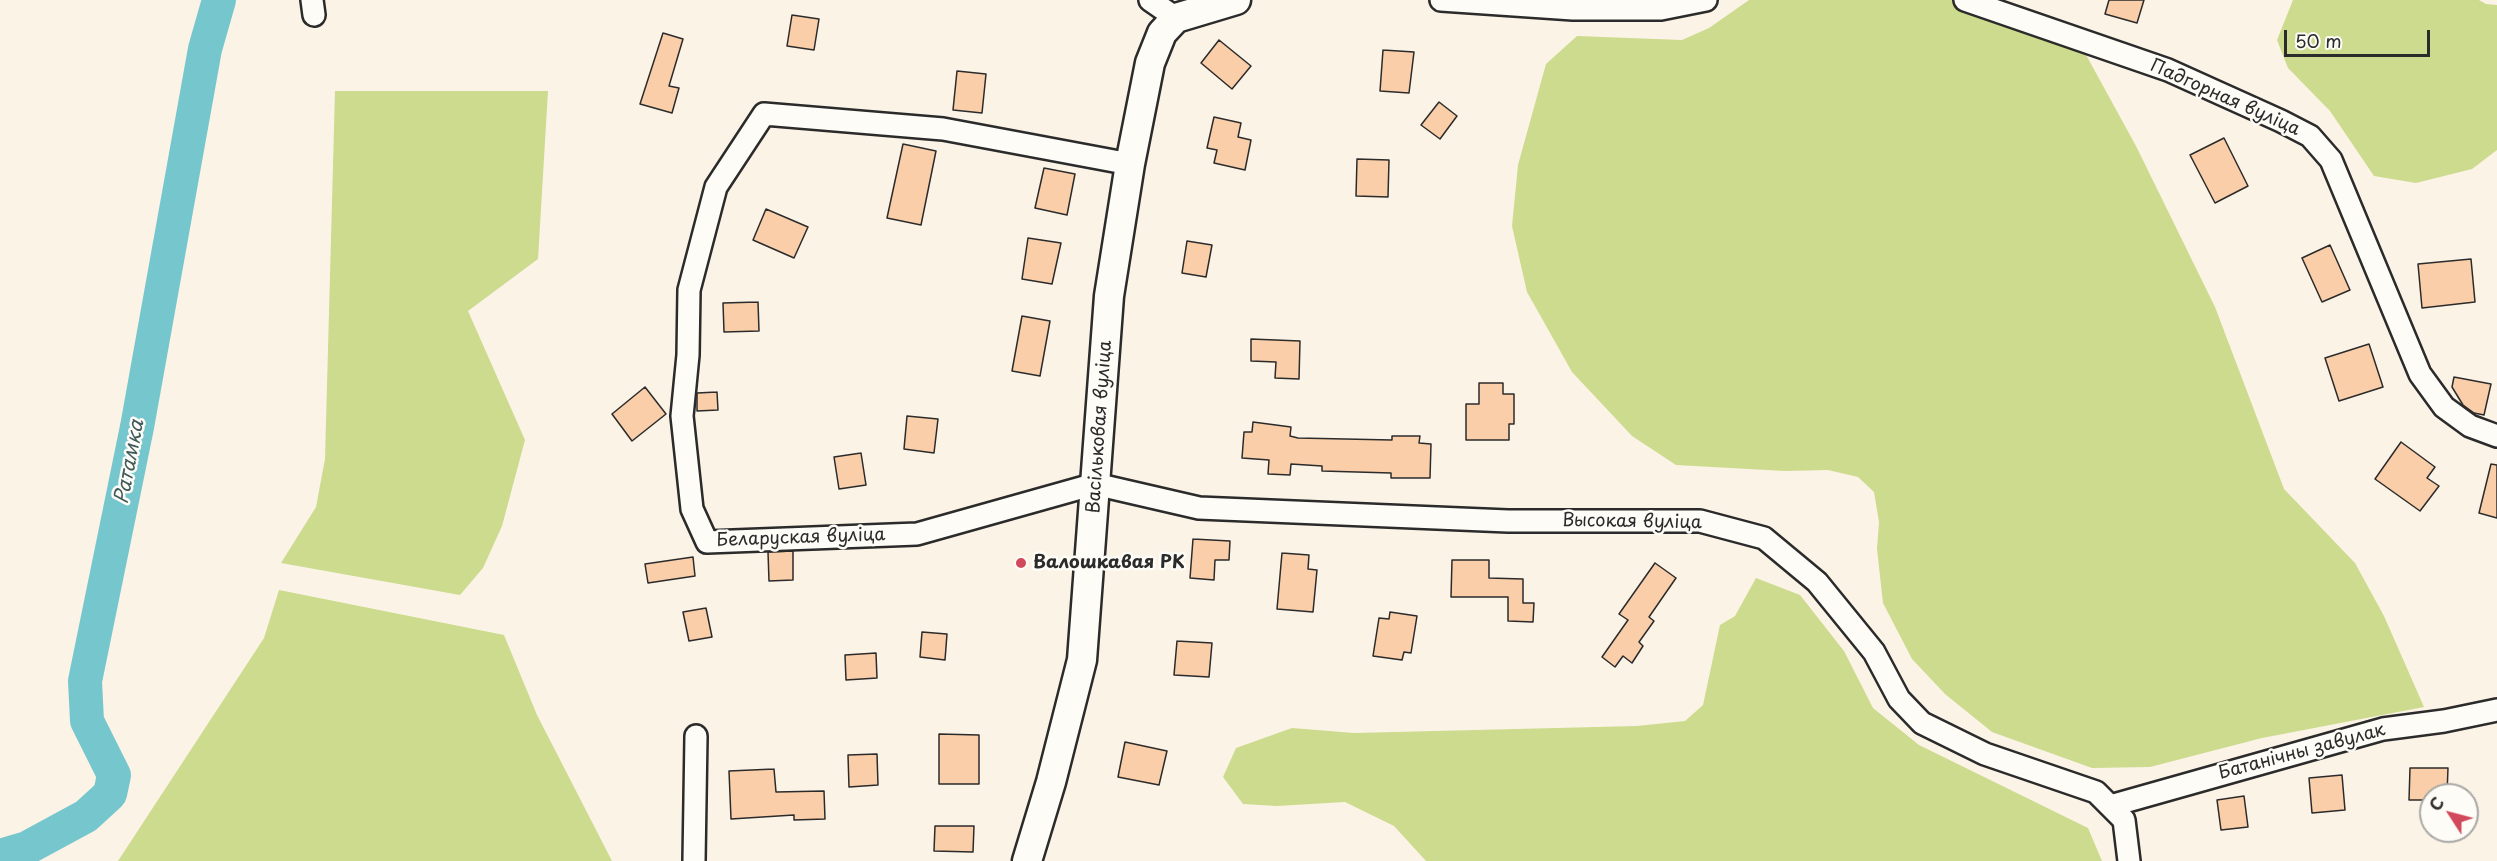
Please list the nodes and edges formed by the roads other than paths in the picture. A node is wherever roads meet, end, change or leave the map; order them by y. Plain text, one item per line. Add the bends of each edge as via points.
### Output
1 (1150, 0) edge
2 (1236, 0) edge
3 (1441, 0) edge
4 (1706, 0) edge
5 (1965, 0) edge
6 (1186, 15) junction
7 (1130, 164) junction
8 (2497, 436) edge
9 (1095, 484) junction
10 (2497, 710) edge
11 (696, 736) dead end
12 (2110, 806) junction
13 (694, 861) edge
14 (1027, 861) edge
15 (2129, 861) edge

1 - 6 street
2 - 6 street
3 - 4 street via 1573,9 1661,9
5 - 8 street, Падгорная вуліца via 2168,70 2310,136 2331,160 2420,374 2444,407 2470,426
6 - 7 street, Васільковая вуліца via 1162,33 1150,63
7 - 9 street, Васільковая вуліца via 1109,296
7 - 9 street, Беларуская вуліца via 943,129 764,114 716,187 689,290 682,416 692,509 707,542 917,534
9 - 12 street, Высокая вуліца via 1199,508 1508,521 1700,521 1764,538 1817,582 1874,652 1899,699 1922,723 1984,754 2096,792
9 - 14 street, Васільковая вуліца via 1082,660
10 - 12 street, Батанічны завулак via 2383,729
11 - 13 street
12 - 15 street, Высокая вуліца via 2124,820

